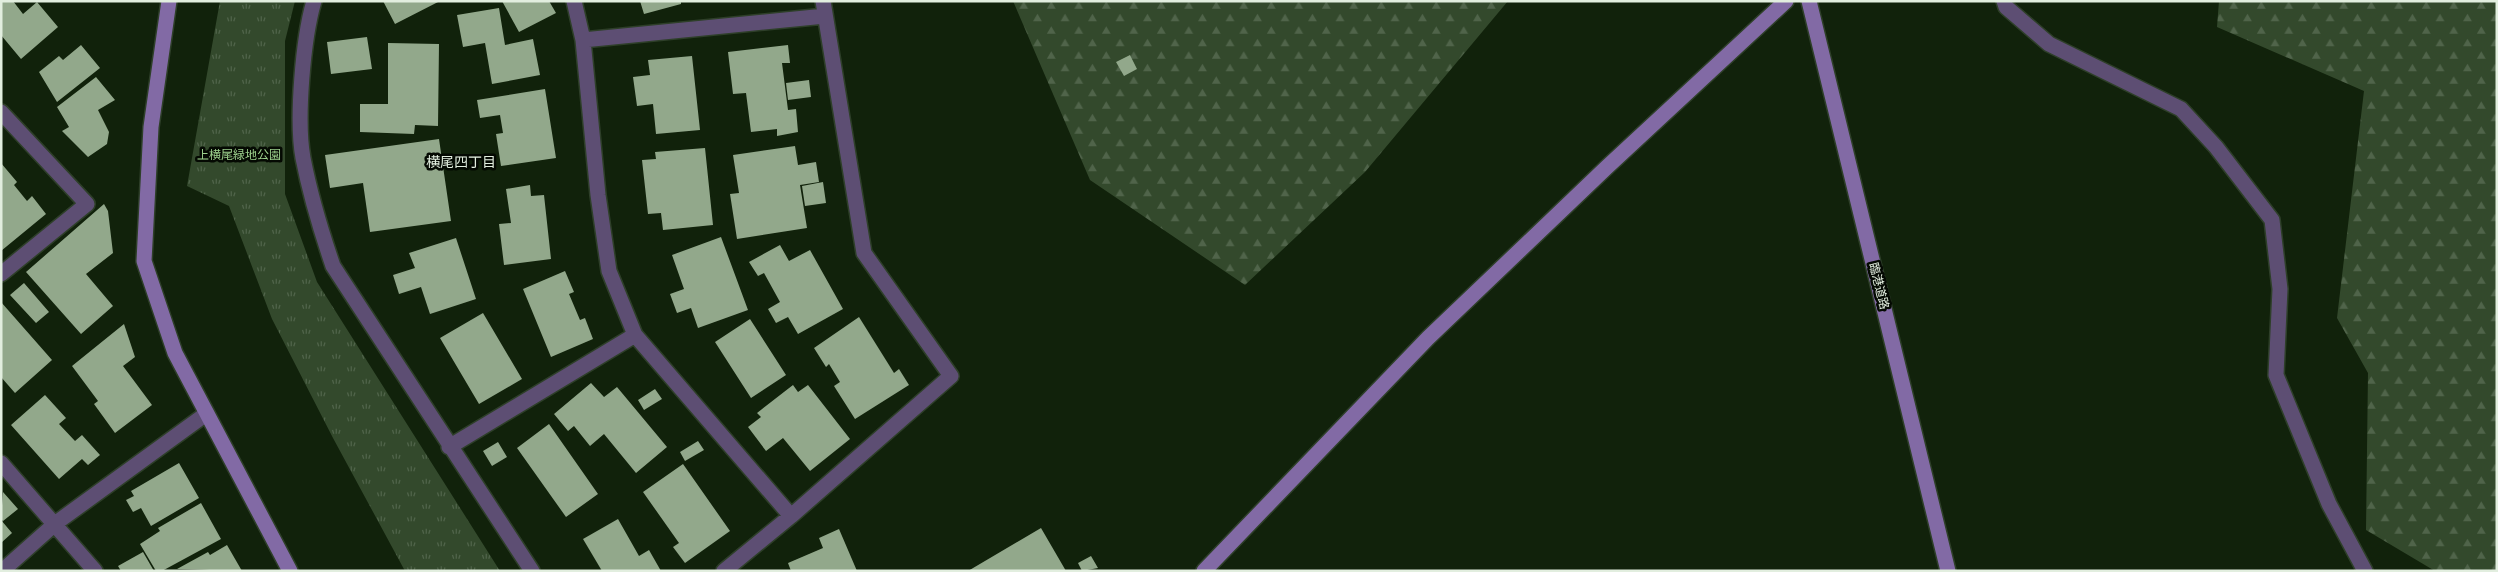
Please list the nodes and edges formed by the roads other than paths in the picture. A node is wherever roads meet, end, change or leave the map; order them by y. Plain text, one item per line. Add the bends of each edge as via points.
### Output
1 (169, 1) edge
2 (314, 1) edge
3 (574, 1) edge
4 (1786, 1) edge
5 (1809, 1) edge
6 (2004, 1) edge
7 (824, 9) edge
8 (583, 40) junction
9 (1, 112) edge
10 (1, 274) edge
11 (635, 335) junction
12 (206, 414) junction
13 (449, 447) junction
14 (1, 463) edge
15 (791, 516) junction
16 (56, 523) junction
17 (2, 571) edge
18 (96, 571) edge
19 (290, 571) edge
20 (532, 571) edge
21 (724, 571) edge
22 (1204, 571) edge
23 (1948, 571) edge
24 (2365, 571) edge

1 - 12 street via 151,127 144,262 175,354
2 - 13 street via 308,21 301,107 303,156 321,230 333,266
3 - 8 street
4 - 22 street via 1428,338
5 - 23 street, 臨港道路
6 - 24 street via 2006,8 2049,44 2181,109 2216,147 2272,220 2280,289 2276,375 2329,504
7 - 8 street
7 - 15 street via 864,253 951,376
8 - 11 street via 609,271
9 - 10 street via 87,204
11 - 13 street
11 - 15 street
12 - 16 street
12 - 19 street
13 - 20 street
14 - 16 street
15 - 21 street
16 - 17 street
16 - 18 street

